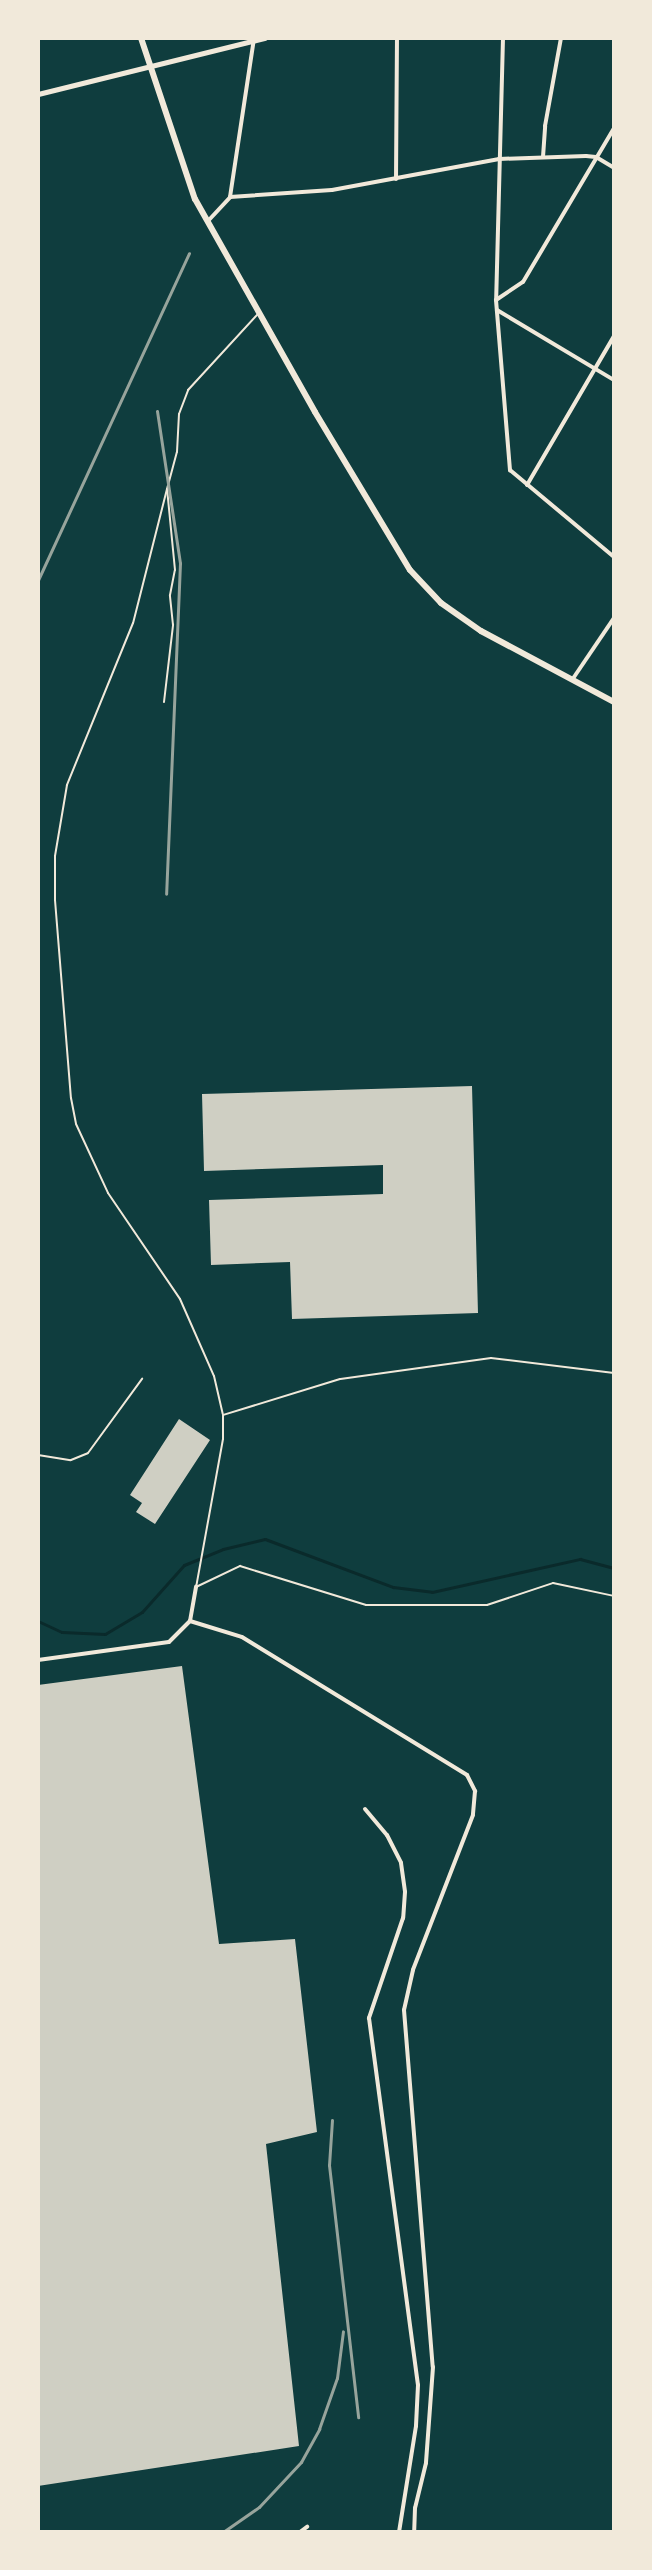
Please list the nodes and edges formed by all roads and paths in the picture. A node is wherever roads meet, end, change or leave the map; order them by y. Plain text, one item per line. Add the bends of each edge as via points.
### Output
1 (141, 38) edge
2 (265, 38) edge
3 (397, 38) edge
4 (503, 38) edge
5 (561, 38) edge
6 (253, 40) edge
7 (149, 67) junction
8 (38, 94) edge
9 (614, 128) edge
10 (543, 157) junction
11 (596, 157) junction
12 (499, 159) junction
13 (614, 168) edge
14 (396, 179) junction
15 (230, 197) junction
16 (208, 221) junction
17 (496, 300) junction
18 (497, 310) junction
19 (261, 311) junction
20 (614, 336) edge
21 (595, 369) junction
22 (614, 380) edge
23 (527, 485) junction
24 (167, 489) junction
25 (614, 557) edge
26 (614, 618) edge
27 (572, 680) junction
28 (164, 702) dead end
29 (614, 702) edge
30 (614, 1373) edge
31 (142, 1379) dead end
32 (223, 1415) junction
33 (38, 1455) edge
34 (196, 1587) junction
35 (614, 1596) edge
36 (190, 1621) junction
37 (38, 1660) edge
38 (365, 1809) dead end
39 (307, 2527) dead end
40 (300, 2532) edge
41 (399, 2532) edge
42 (414, 2532) edge

1 - 7 main road
2 - 6 street
3 - 14 street
4 - 12 street
5 - 10 street
6 - 7 street
6 - 15 street
7 - 8 street
7 - 16 main road via 186,178
9 - 11 street
10 - 11 street
10 - 12 street
11 - 13 street
11 - 17 street via 523,282
12 - 14 street
12 - 17 street
14 - 15 street via 332,190
15 - 16 street
16 - 19 main road
17 - 18 street
18 - 21 street
18 - 23 street via 510,470
19 - 24 lane via 188,390
19 - 27 main road via 315,412 419,582 481,631
20 - 21 street
21 - 22 street
21 - 23 street
23 - 25 street
24 - 28 lane via 175,570
24 - 32 lane via 133,623 67,785 55,856 55,900 76,1124 108,1193 180,1299 214,1376
26 - 27 street
27 - 29 main road
30 - 32 lane via 491,1358 340,1379
31 - 33 lane via 88,1453 71,1460
32 - 34 lane
34 - 35 lane via 240,1566 366,1605 487,1605 553,1583
34 - 36 street
36 - 37 street via 169,1642
36 - 42 street via 242,1637 467,1775 475,1791 473,1815 413,1970 404,2010 433,2367 426,2463
38 - 41 street via 401,1863 405,1892 403,1918 369,2018 418,2385
39 - 40 street

